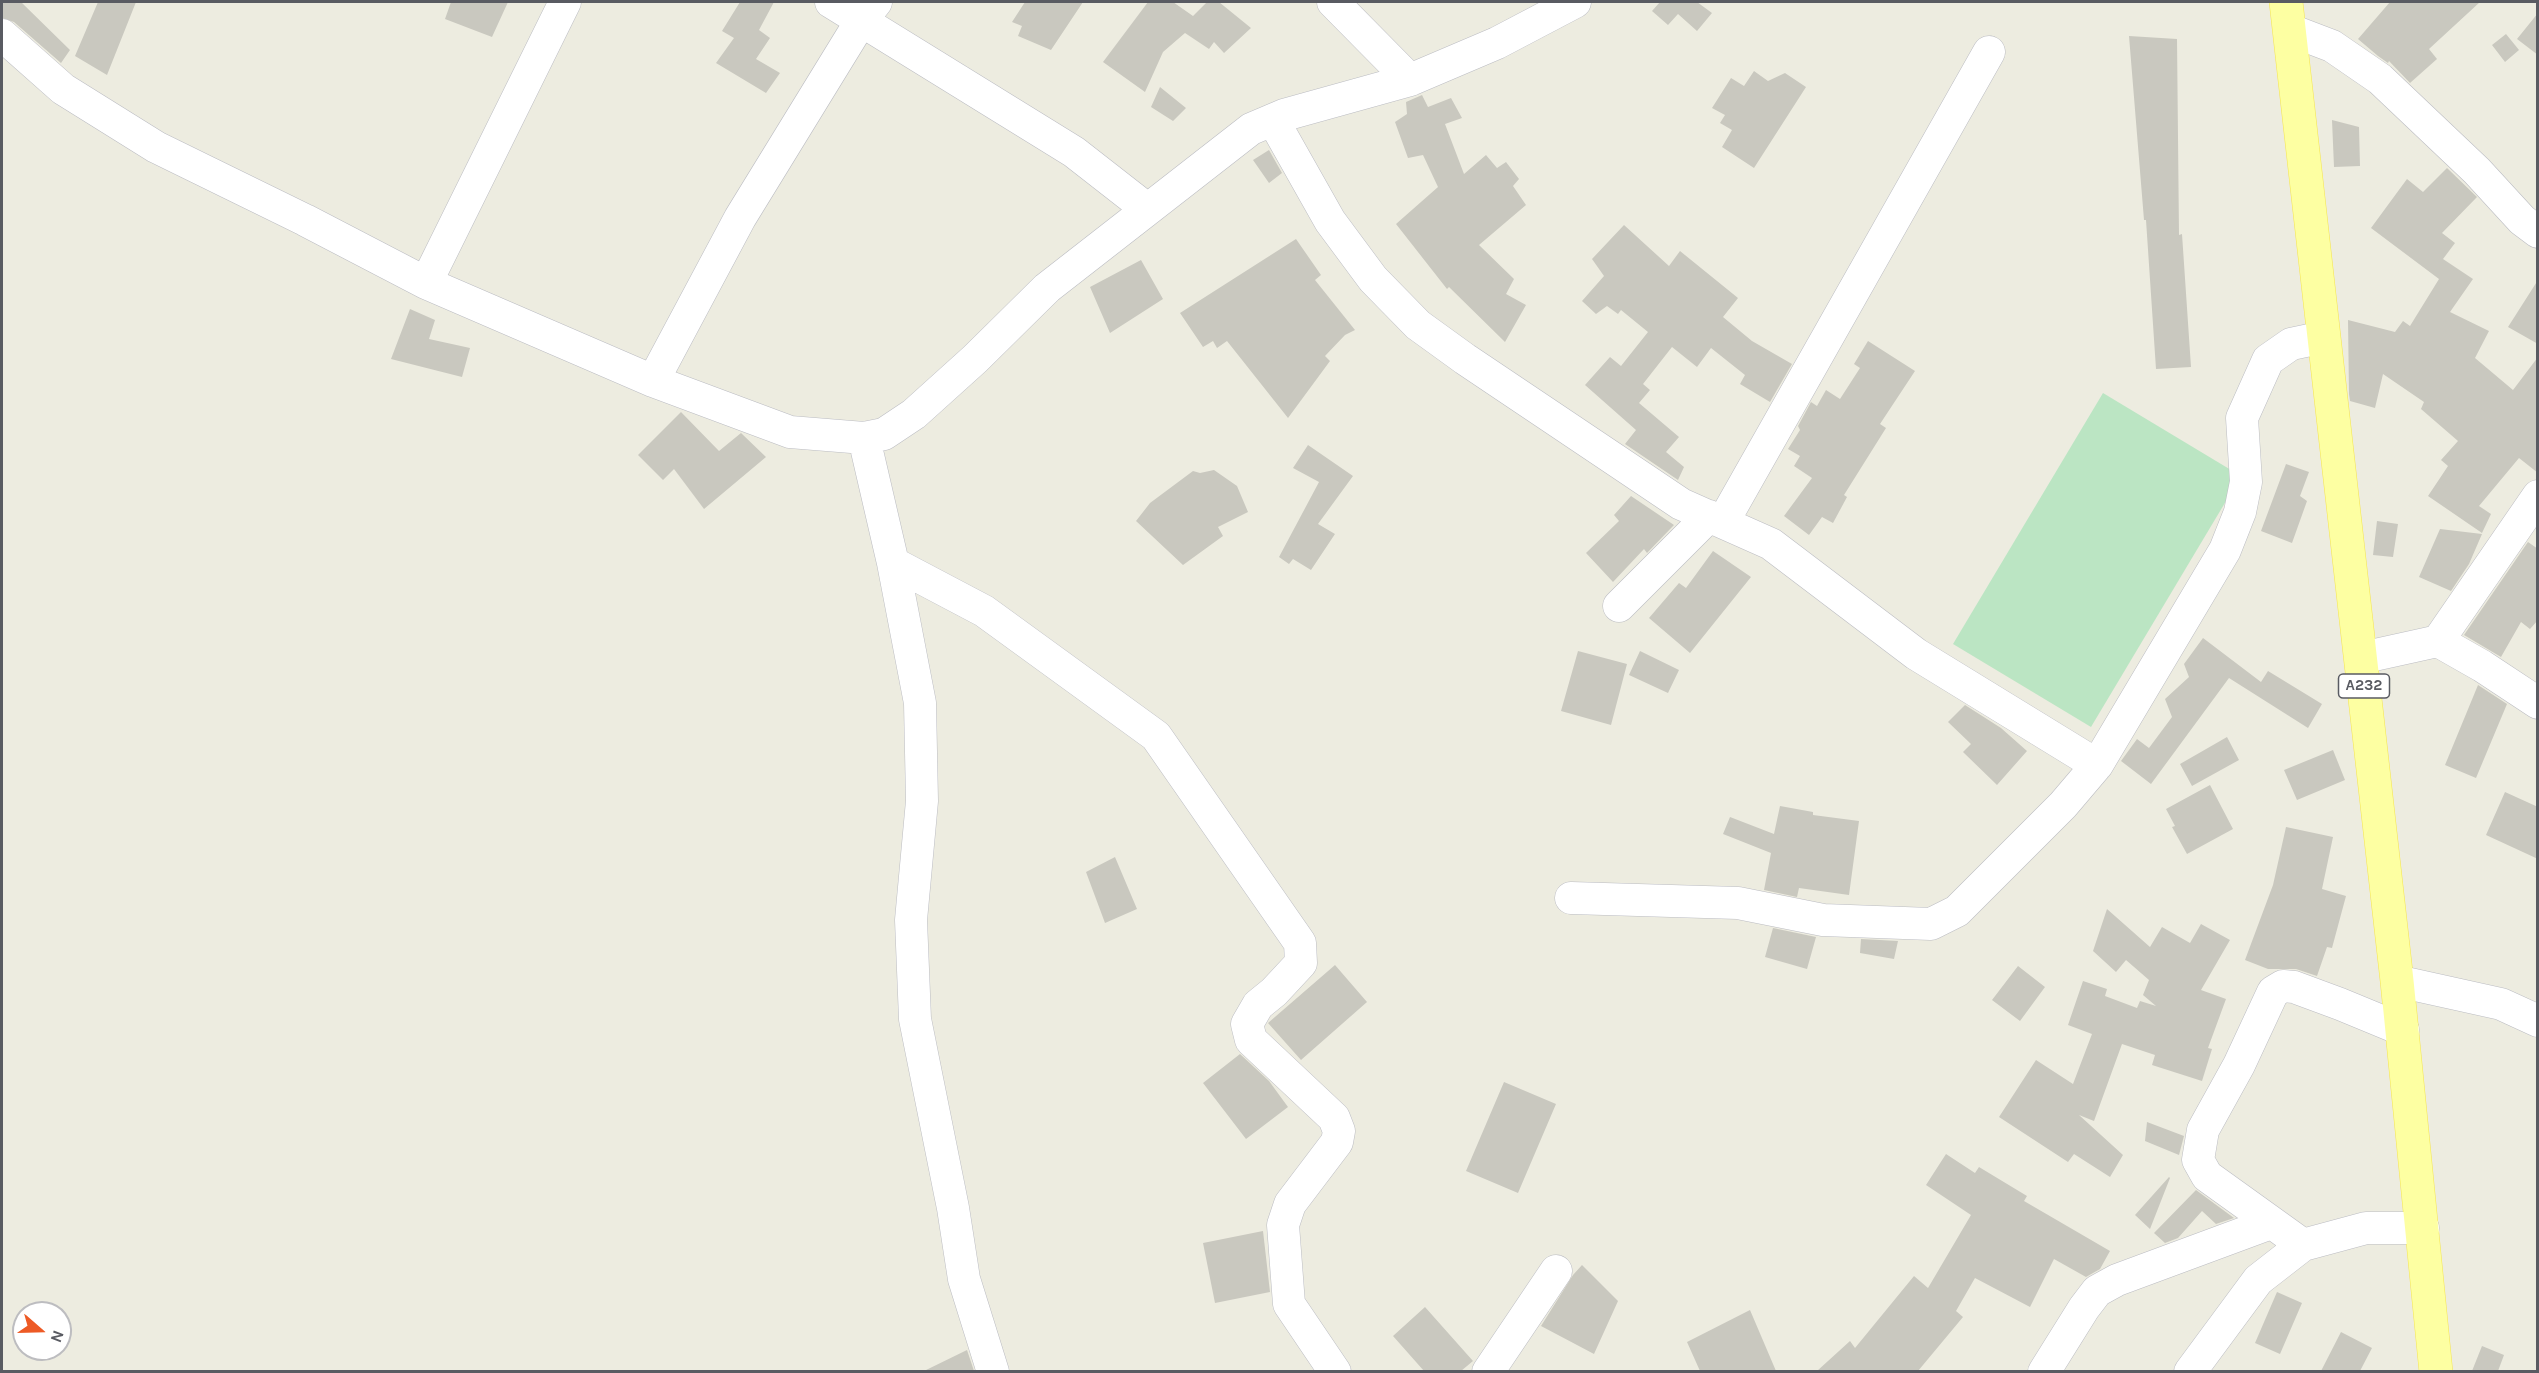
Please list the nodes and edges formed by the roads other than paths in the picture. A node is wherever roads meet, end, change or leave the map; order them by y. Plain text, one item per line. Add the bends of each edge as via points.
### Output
1 (565, 2) edge
2 (831, 2) edge
3 (1333, 2) edge
4 (1575, 2) edge
5 (868, 11) edge
6 (2288, 16) edge
7 (2, 35) edge
8 (1989, 52) dead end
9 (1410, 80) junction
10 (1274, 120) junction
11 (1147, 209) junction
12 (2538, 232) edge
13 (426, 283) junction
14 (2324, 337) junction
15 (653, 381) junction
16 (864, 438) junction
17 (2538, 496) edge
18 (1716, 519) junction
19 (893, 563) junction
20 (1619, 606) dead end
21 (2438, 641) junction
22 (2361, 658) junction
23 (2538, 704) edge
24 (2097, 765) junction
25 (1571, 898) dead end
26 (2397, 981) junction
27 (2538, 1021) edge
28 (2403, 1030) junction
29 (2271, 1223) junction
30 (2423, 1228) junction
31 (2303, 1245) junction
32 (1556, 1271) dead end
33 (993, 1371) edge
34 (1335, 1371) edge
35 (1488, 1371) edge
36 (2044, 1371) edge
37 (2190, 1371) edge
38 (2436, 1371) edge

1 - 13 street
2 - 5 street
3 - 9 street
4 - 9 street via 1497,43
5 - 11 street via 1074,152
5 - 15 street via 740,218
6 - 12 street via 2380,79
6 - 14 main road, A232
7 - 13 street via 63,89 156,147
8 - 18 street
9 - 10 street
10 - 11 street via 1251,129
10 - 18 street via 1330,221 1373,279 1418,325 1681,504
11 - 16 street via 1047,288 914,414 884,434
13 - 15 street
14 - 22 main road, A232
14 - 24 street via 2291,344 2268,360 2242,418 2246,482 2240,512 2225,550
15 - 16 street via 790,432
16 - 19 street
17 - 21 street
18 - 20 street
18 - 24 street via 1771,544 1916,654
19 - 33 street via 920,703 922,801 911,920 915,1019 964,1279
19 - 34 street via 984,611 1156,736 1300,943 1301,963 1258,1005 1247,1024 1251,1040 1334,1118 1339,1131 1337,1142 1290,1204 1283,1224 1289,1304
21 - 22 street
21 - 23 street
22 - 26 main road, A232
24 - 25 street via 2063,805 1957,910 1931,924 1823,921 1738,903
26 - 27 street via 2501,1004
26 - 28 main road, A232
28 - 29 street via 2294,987 2283,986 2272,992 2239,1065 2203,1130 2198,1160 2207,1176
28 - 30 main road, A232
29 - 31 street
29 - 36 street via 2097,1291
30 - 31 street via 2366,1228
30 - 38 main road, A232
31 - 37 street via 2258,1280
32 - 35 street

